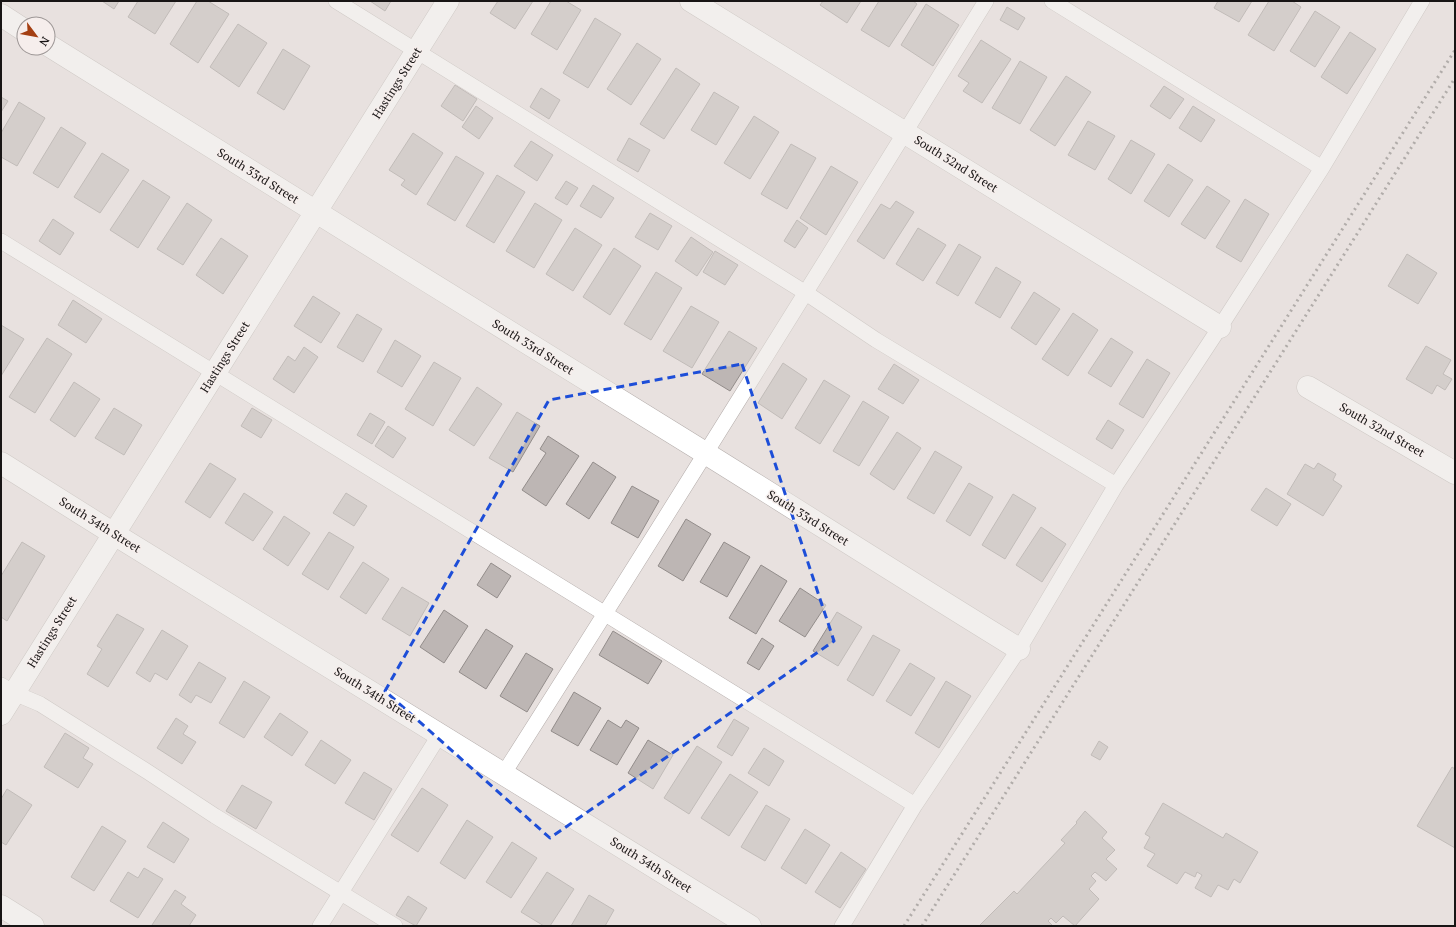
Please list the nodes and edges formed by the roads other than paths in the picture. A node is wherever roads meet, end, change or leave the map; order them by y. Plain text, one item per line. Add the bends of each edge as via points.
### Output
1 (336, 1) edge
2 (448, 1) edge
3 (692, 1) edge
4 (986, 1) edge
5 (1052, 1) edge
6 (1422, 1) edge
7 (1, 15) edge
8 (16, 25) edge
9 (56, 50) edge
10 (417, 52) junction
11 (905, 133) junction
12 (1322, 168) junction
13 (316, 213) junction
14 (1, 240) edge
15 (806, 294) junction
16 (1220, 327) junction
17 (215, 372) junction
18 (1308, 387) dead end
19 (705, 453) junction
20 (1, 463) edge
21 (1455, 473) edge
22 (1116, 485) junction
23 (114, 534) junction
24 (606, 613) junction
25 (1019, 649) junction
26 (7, 689) edge
27 (1, 714) edge
28 (440, 734) junction
29 (504, 773) junction
30 (915, 806) junction
31 (341, 893) junction
32 (1, 906) edge
33 (33, 926) edge
34 (320, 926) edge
35 (395, 926) edge
36 (750, 926) edge
37 (842, 926) edge

1 - 10 lane
2 - 10 street, Hastings Street
3 - 11 street, South 32nd Street
4 - 11 lane
5 - 12 lane
6 - 12 lane
7 - 8 street
9 - 13 street, South 33rd Street
10 - 13 street, Hastings Street
10 - 15 lane
11 - 15 lane
11 - 16 street, South 32nd Street
12 - 16 lane
13 - 17 street, Hastings Street
13 - 19 street, South 33rd Street
14 - 17 lane
15 - 19 lane
15 - 22 lane via 876,340
16 - 22 lane
17 - 23 street, Hastings Street
17 - 24 lane
18 - 21 street, South 32nd Street
19 - 24 lane
19 - 25 street, South 33rd Street
20 - 23 street, South 34th Street
22 - 25 lane
23 - 26 street, Hastings Street
23 - 28 street, South 34th Street
24 - 29 lane
24 - 30 lane
25 - 30 lane
26 - 27 street, Hastings Street
26 - 31 lane via 40,704
28 - 29 street, South 34th Street
28 - 31 lane
29 - 36 street, South 34th Street
30 - 37 lane
31 - 34 lane
31 - 35 lane
32 - 33 street

